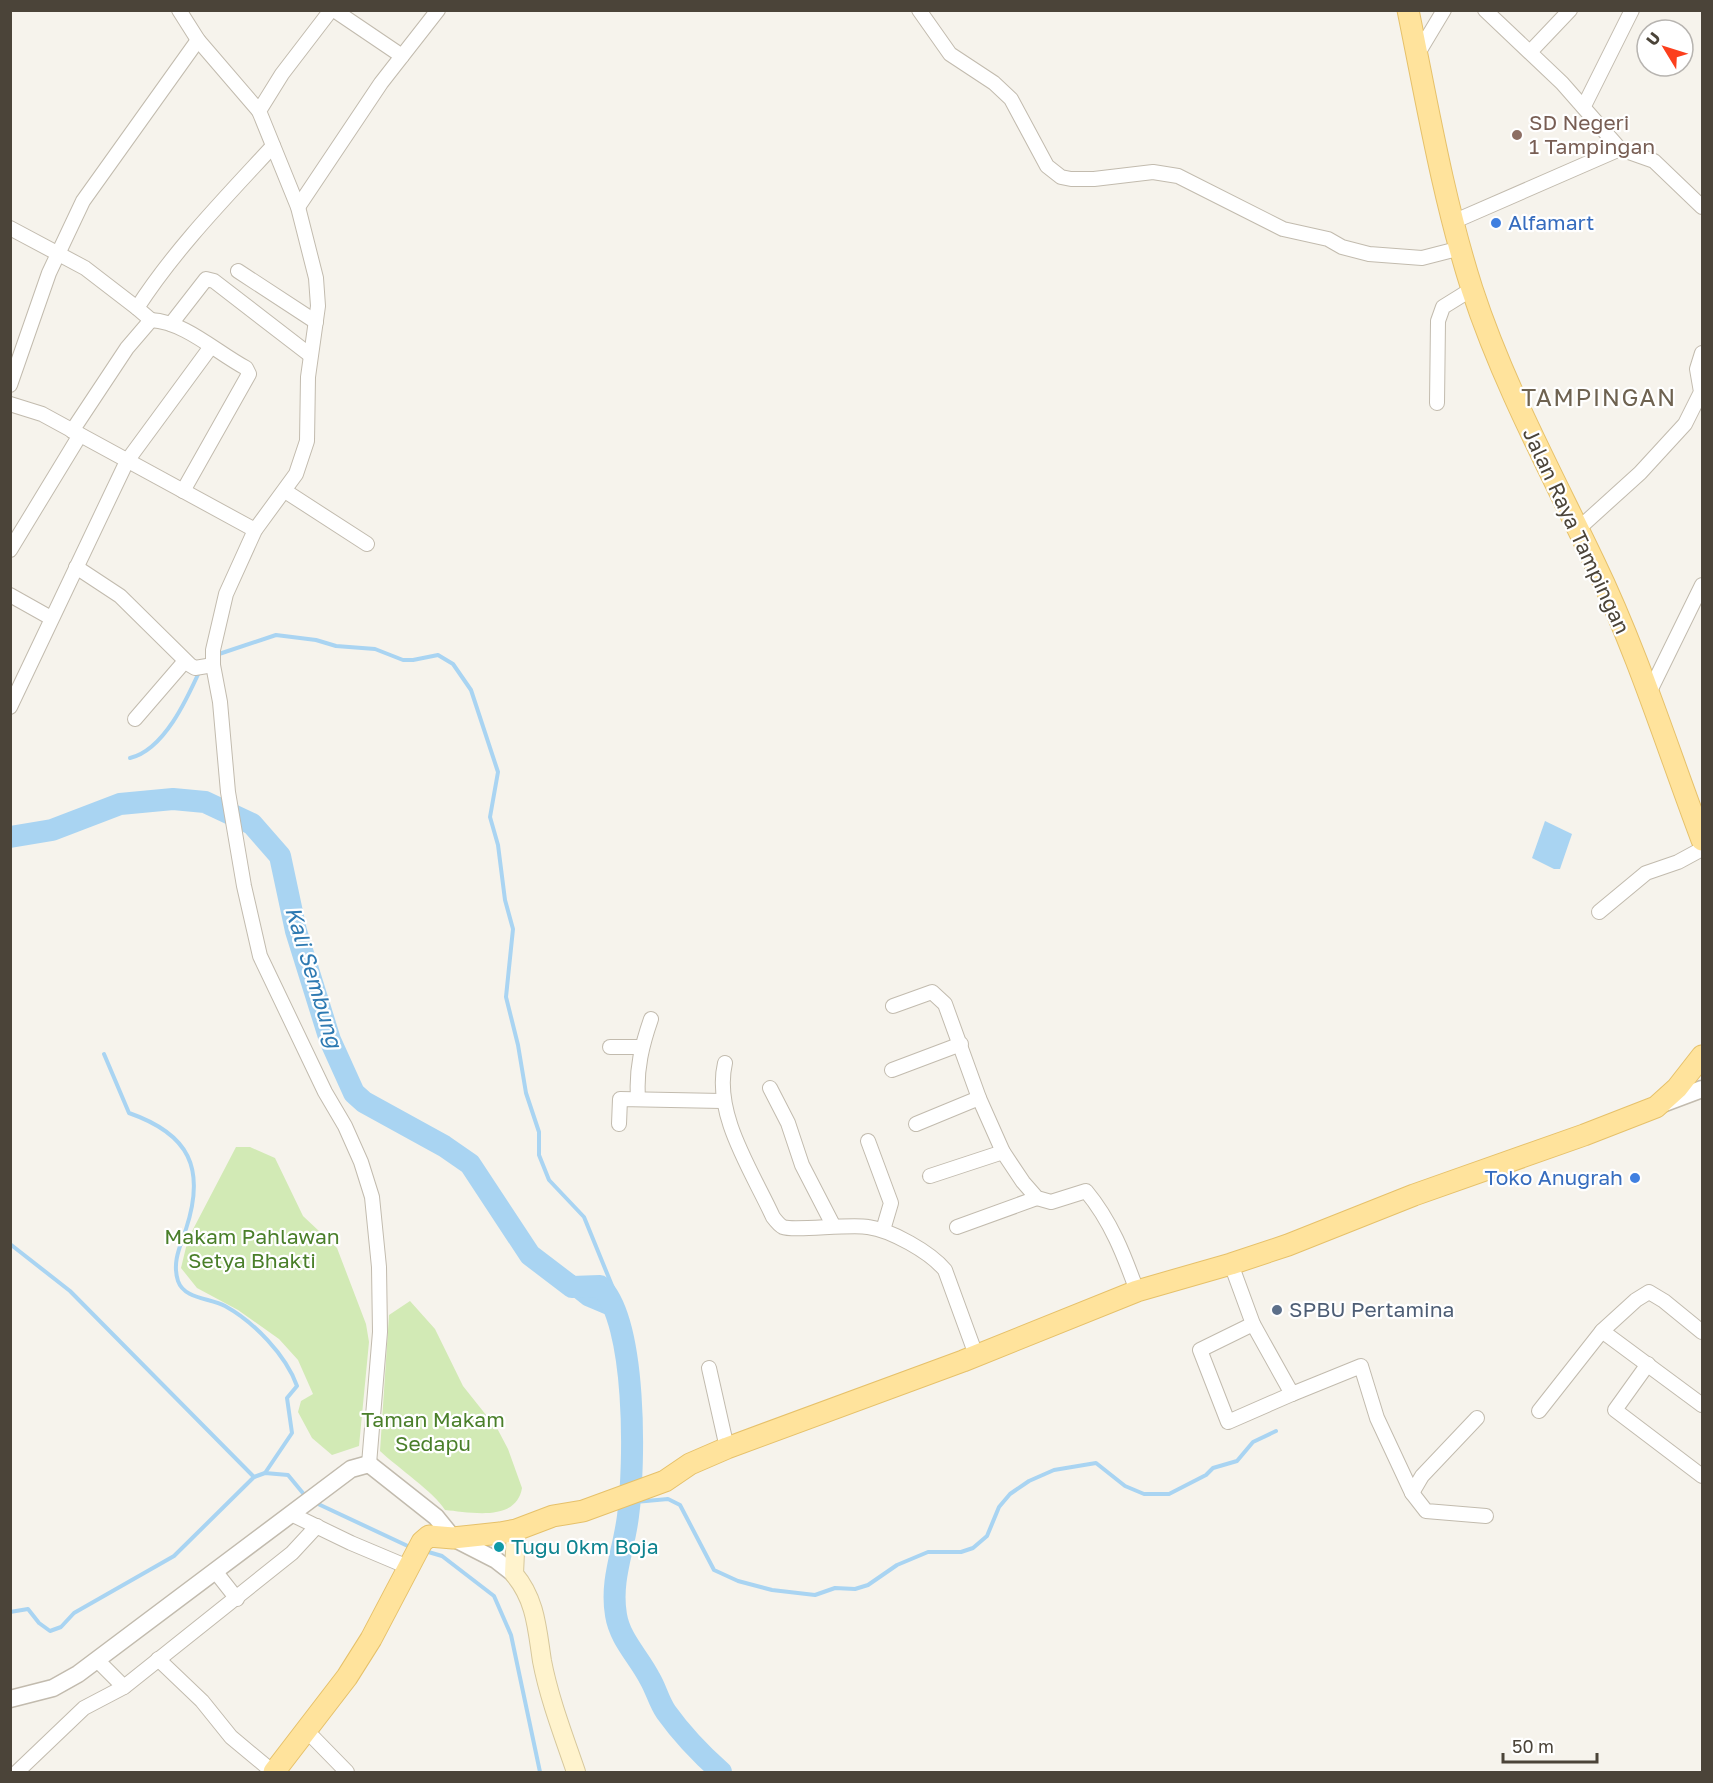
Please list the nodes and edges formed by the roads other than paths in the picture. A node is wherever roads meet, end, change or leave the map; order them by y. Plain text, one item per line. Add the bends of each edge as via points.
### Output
1 (179, 10) edge
2 (332, 10) edge
3 (438, 10) edge
4 (919, 10) edge
5 (1408, 10) edge
6 (1444, 10) edge
7 (1485, 10) edge
8 (1570, 10) edge
9 (1632, 10) edge
10 (198, 40) junction
11 (1531, 51) junction
12 (1417, 55) junction
13 (402, 56) junction
14 (1584, 106) junction
15 (259, 111) junction
16 (273, 146) junction
17 (1620, 149) junction
18 (298, 207) junction
19 (1702, 207) edge
20 (1455, 221) junction
21 (10, 228) edge
22 (1461, 248) junction
23 (58, 254) junction
24 (238, 271) dead end
25 (1472, 289) junction
26 (137, 308) junction
27 (151, 320) junction
28 (316, 322) junction
29 (171, 324) junction
30 (210, 348) junction
31 (1702, 353) edge
32 (310, 355) junction
33 (10, 385) edge
34 (1437, 403) dead end
35 (10, 404) edge
36 (76, 433) junction
37 (127, 461) junction
38 (183, 491) junction
39 (285, 491) junction
40 (255, 530) junction
41 (1577, 530) junction
42 (367, 544) dead end
43 (11, 549) edge
44 (76, 567) junction
45 (1702, 585) edge
46 (10, 595) edge
47 (51, 618) junction
48 (204, 662) junction
49 (1648, 693) junction
50 (10, 707) edge
51 (135, 719) dead end
52 (1702, 840) edge
53 (1702, 849) edge
54 (1599, 912) dead end
55 (893, 1006) dead end
56 (651, 1018) dead end
57 (961, 1044) junction
58 (610, 1047) dead end
59 (641, 1047) junction
60 (1702, 1056) edge
61 (725, 1063) dead end
62 (892, 1070) dead end
63 (770, 1088) dead end
64 (1702, 1089) edge
65 (638, 1097) junction
66 (979, 1098) junction
67 (722, 1101) junction
68 (1656, 1107) junction
69 (619, 1124) dead end
70 (916, 1124) dead end
71 (868, 1141) dead end
72 (1003, 1152) junction
73 (930, 1176) dead end
74 (1037, 1198) junction
75 (833, 1225) junction
76 (957, 1227) dead end
77 (883, 1230) junction
78 (1231, 1264) junction
79 (1137, 1291) junction
80 (1253, 1324) junction
81 (1602, 1331) junction
82 (1702, 1332) edge
83 (976, 1355) junction
84 (1648, 1364) junction
85 (709, 1368) dead end
86 (1292, 1394) junction
87 (1702, 1405) edge
88 (1539, 1411) dead end
89 (1477, 1418) dead end
90 (727, 1448) junction
91 (369, 1464) junction
92 (1702, 1476) edge
93 (1412, 1493) junction
94 (295, 1511) junction
95 (1486, 1516) dead end
96 (317, 1526) junction
97 (516, 1530) junction
98 (453, 1538) junction
99 (409, 1566) junction
100 (215, 1571) junction
101 (513, 1574) junction
102 (231, 1604) junction
103 (158, 1659) junction
104 (98, 1661) junction
105 (124, 1687) junction
106 (10, 1699) edge
107 (307, 1731) junction
108 (17, 1773) edge
109 (274, 1773) edge
110 (346, 1773) edge
111 (576, 1773) edge

1 - 10 street
2 - 13 street
2 - 15 street via 282,74
3 - 13 street
4 - 22 street via 950,54 1011,99 1047,166 1061,177 1153,172 1178,176 1283,229 1370,254 1422,258
5 - 12 main road, Jalan Raya Tampingan
6 - 12 street
7 - 11 street
8 - 11 street
9 - 14 street
10 - 15 street
10 - 23 street via 82,201
11 - 14 street
12 - 20 main road, Jalan Raya Tampingan
13 - 18 street
14 - 17 street
15 - 16 street
16 - 18 street
16 - 26 street via 213,212
17 - 19 street via 1654,160
17 - 20 street
18 - 28 street via 316,278
20 - 22 main road, Jalan Raya Tampingan
21 - 23 street
22 - 25 main road, Jalan Raya Tampingan
23 - 26 street via 85,268
23 - 33 street
24 - 28 street
25 - 34 street via 1443,308 1438,321
25 - 41 main road, Jalan Raya Tampingan via 1533,440
26 - 27 street
27 - 29 street
27 - 36 street via 127,348
28 - 32 street
29 - 30 street
29 - 32 street via 206,279 214,281
30 - 37 street
30 - 38 street via 246,368 249,374
31 - 41 street via 1696,369 1701,392 1685,424 1640,473
32 - 39 street via 307,441 296,474
35 - 36 street via 42,414
36 - 37 street
36 - 43 street
37 - 38 street
37 - 44 street
38 - 40 street
39 - 40 street
39 - 42 street
40 - 48 street via 226,594
41 - 49 main road, Jalan Raya Tampingan via 1594,561
44 - 47 street
44 - 48 street
45 - 49 street
46 - 47 street
47 - 50 street
48 - 51 street
48 - 91 street via 220,702 228,792 260,956 345,1126 372,1197 380,1332
49 - 52 main road, Jalan Raya Tampingan
53 - 54 street via 1646,873
55 - 57 street via 932,992 945,1004
56 - 59 street
57 - 62 street
57 - 66 street
58 - 59 street
59 - 65 street via 636,1076
60 - 68 main road
61 - 67 street
63 - 75 street via 788,1123 802,1165
64 - 68 street
65 - 67 street
65 - 69 street via 620,1099
66 - 70 street
66 - 72 street
67 - 75 street via 779,1223 787,1228
68 - 78 main road
71 - 77 street via 891,1203
72 - 73 street
72 - 74 street
74 - 76 street
74 - 79 street via 1051,1202 1086,1191 1121,1246
75 - 77 street
77 - 83 street via 935,1258 945,1270
78 - 79 main road
78 - 80 street
79 - 83 main road
80 - 86 street
80 - 86 street via 1200,1350 1228,1422
81 - 82 street via 1649,1292
81 - 84 street
81 - 88 street
83 - 90 main road
84 - 87 street
84 - 92 street via 1615,1410
85 - 90 street
86 - 93 street via 1361,1366 1377,1418
89 - 93 street via 1422,1476
90 - 97 main road
91 - 94 street via 351,1469
91 - 98 street via 436,1517
93 - 95 street via 1426,1511
94 - 96 street
94 - 100 street
96 - 99 street
96 - 102 street via 292,1553
97 - 98 main road
97 - 101 main road
98 - 99 main road via 429,1536
98 - 101 street via 496,1560
99 - 107 main road via 371,1639
100 - 102 street
100 - 104 street
101 - 111 main road via 523,1585 534,1611 542,1661
102 - 103 street
103 - 105 street
103 - 109 street via 202,1701 231,1737
104 - 105 street
104 - 106 street via 53,1688
105 - 108 street via 84,1708
107 - 109 main road
107 - 110 street

